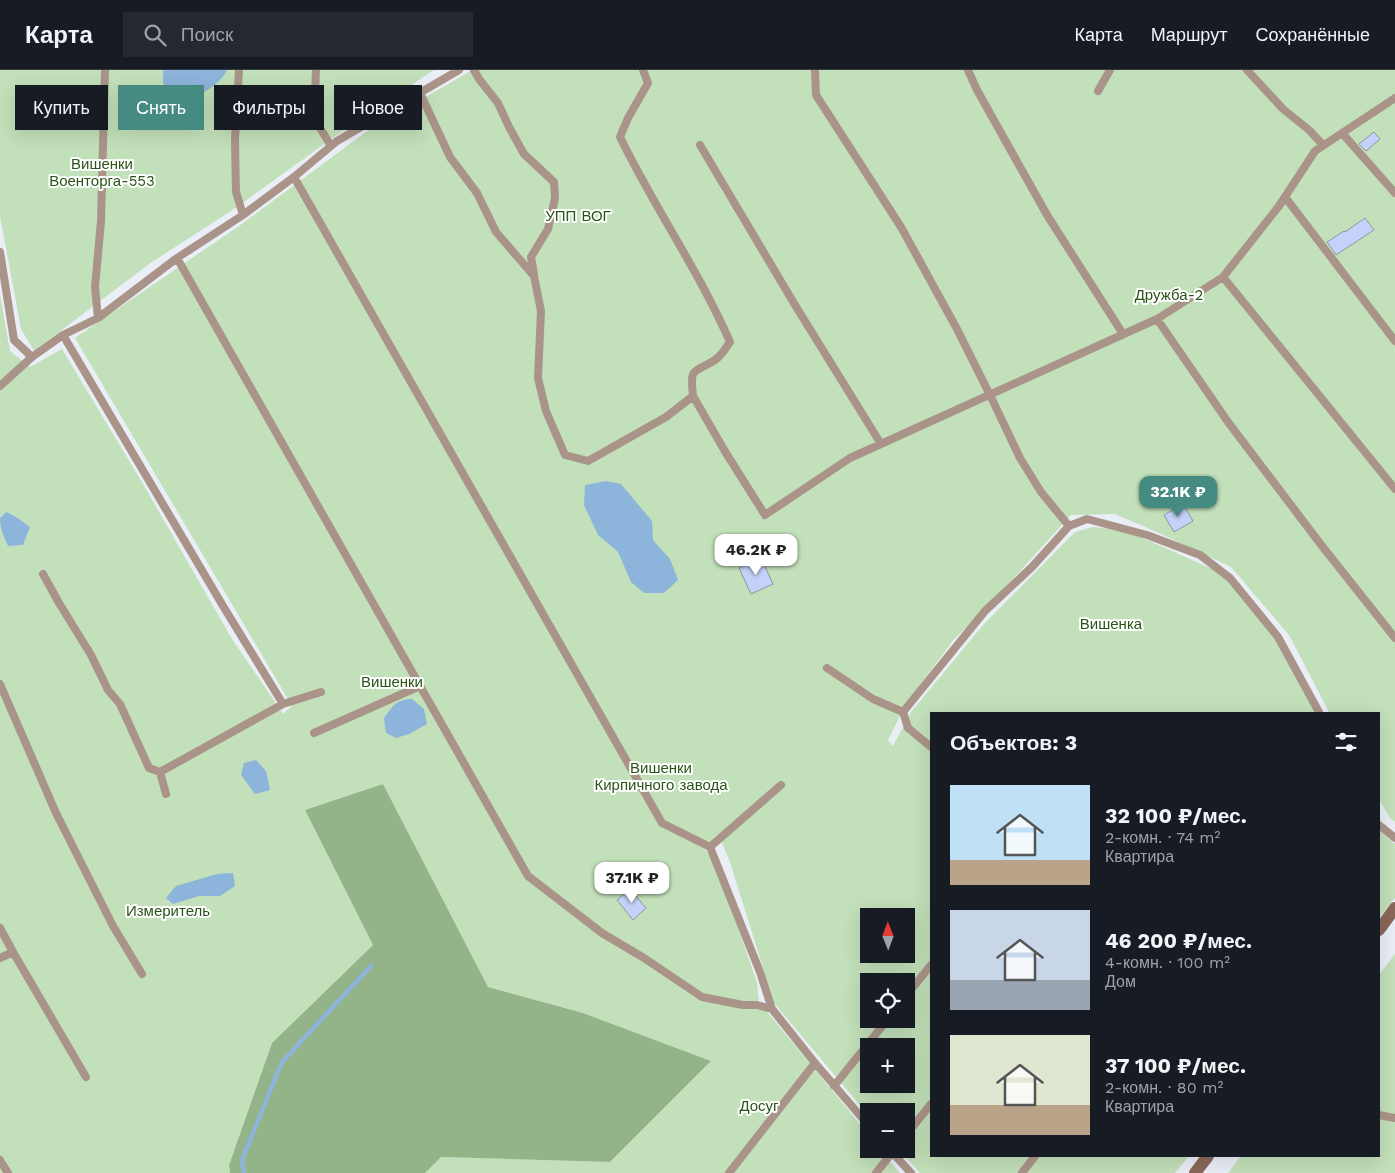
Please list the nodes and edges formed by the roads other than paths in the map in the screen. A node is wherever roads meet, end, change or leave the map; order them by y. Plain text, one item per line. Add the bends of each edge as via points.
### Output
1 (105, 70) edge
2 (239, 70) edge
3 (316, 70) edge
4 (474, 70) edge
5 (643, 70) edge
6 (815, 70) edge
7 (968, 70) edge
8 (1110, 70) edge
9 (1247, 70) edge
10 (455, 71) edge
11 (1098, 91) dead end
12 (422, 92) edge
13 (422, 97) edge
14 (1395, 98) edge
15 (356, 130) edge
16 (1342, 133) junction
17 (700, 145) dead end
18 (1323, 145) junction
19 (331, 146) junction
20 (294, 177) junction
21 (1395, 193) edge
22 (1285, 197) junction
23 (243, 215) junction
24 (0, 252) edge
25 (177, 258) junction
26 (534, 276) junction
27 (1223, 277) junction
28 (98, 318) junction
29 (1157, 319) junction
30 (1123, 334) junction
31 (63, 335) junction
32 (1395, 341) edge
33 (32, 357) junction
34 (0, 386) edge
35 (990, 395) junction
36 (693, 396) junction
37 (881, 444) junction
38 (1395, 489) edge
39 (1069, 526) junction
40 (43, 574) dead end
41 (1395, 638) edge
42 (827, 668) dead end
43 (0, 684) edge
44 (420, 686) junction
45 (321, 692) dead end
46 (283, 704) junction
47 (903, 712) junction
48 (1319, 712) edge
49 (314, 733) dead end
50 (930, 746) edge
51 (160, 772) junction
52 (781, 785) dead end
53 (166, 794) dead end
54 (1380, 826) edge
55 (1394, 834) edge
56 (710, 847) junction
57 (1395, 908) edge
58 (0, 928) edge
59 (1380, 929) edge
60 (13, 952) junction
61 (0, 958) edge
62 (930, 966) edge
63 (142, 974) dead end
64 (915, 985) edge
65 (772, 1009) junction
66 (881, 1028) edge
67 (815, 1063) junction
68 (86, 1077) dead end
69 (834, 1086) junction
70 (930, 1105) edge
71 (1380, 1115) edge
72 (860, 1116) edge
73 (1395, 1118) edge
74 (915, 1124) edge
75 (1034, 1157) edge
76 (1207, 1157) edge
77 (886, 1158) edge
78 (899, 1158) edge
79 (0, 1160) edge
80 (8, 1173) edge
81 (729, 1173) edge
82 (876, 1173) edge
83 (911, 1173) edge
84 (1022, 1173) edge
85 (1195, 1173) edge

1 - 28 lane via 101,221 95,287
2 - 23 lane via 236,192
3 - 19 lane via 317,123
4 - 26 lane via 498,103 524,154 554,182 555,198 548,230 531,257
5 - 36 lane via 648,83 620,138 716,308 730,342 716,359 696,369 691,378
6 - 35 lane via 816,95 901,227
7 - 30 lane via 1047,215
8 - 11 lane
9 - 18 lane
10 - 12 lane
13 - 26 lane via 450,157 476,193 496,232
14 - 16 lane
15 - 19 lane
16 - 18 lane
16 - 21 lane
17 - 37 lane
18 - 22 lane via 1315,150
19 - 20 lane
20 - 23 lane
20 - 56 lane via 662,823
22 - 27 lane
22 - 32 lane
23 - 25 lane
24 - 33 lane via 14,340
25 - 28 lane
25 - 44 lane
26 - 36 lane via 541,311 538,378 546,410 565,454 588,461 666,417
27 - 29 lane
27 - 38 lane
28 - 31 lane
29 - 30 lane
29 - 41 lane via 1228,422
30 - 35 lane
31 - 33 lane
31 - 46 lane
33 - 34 lane
35 - 37 lane
35 - 39 lane via 1020,458 1041,492
36 - 37 lane via 765,515 850,458
39 - 47 lane via 1032,567 985,611
39 - 48 lane via 1087,519 1147,535 1200,555 1230,578 1278,637
40 - 51 lane via 108,690 120,704 149,768
42 - 47 lane via 873,699
43 - 63 lane via 56,813 113,926
44 - 49 lane
44 - 65 lane via 528,876 602,933 702,997
45 - 46 lane
46 - 51 lane
47 - 50 lane via 908,728
51 - 53 lane
52 - 56 lane
54 - 55 lane
56 - 65 lane
57 - 59 main road
58 - 60 lane
60 - 61 lane
60 - 68 lane
62 - 64 lane
65 - 67 lane
66 - 69 lane
67 - 69 lane
67 - 81 lane
69 - 72 lane
70 - 74 lane
71 - 73 lane
75 - 84 lane
76 - 85 main road
77 - 82 lane
78 - 83 lane
79 - 80 lane

